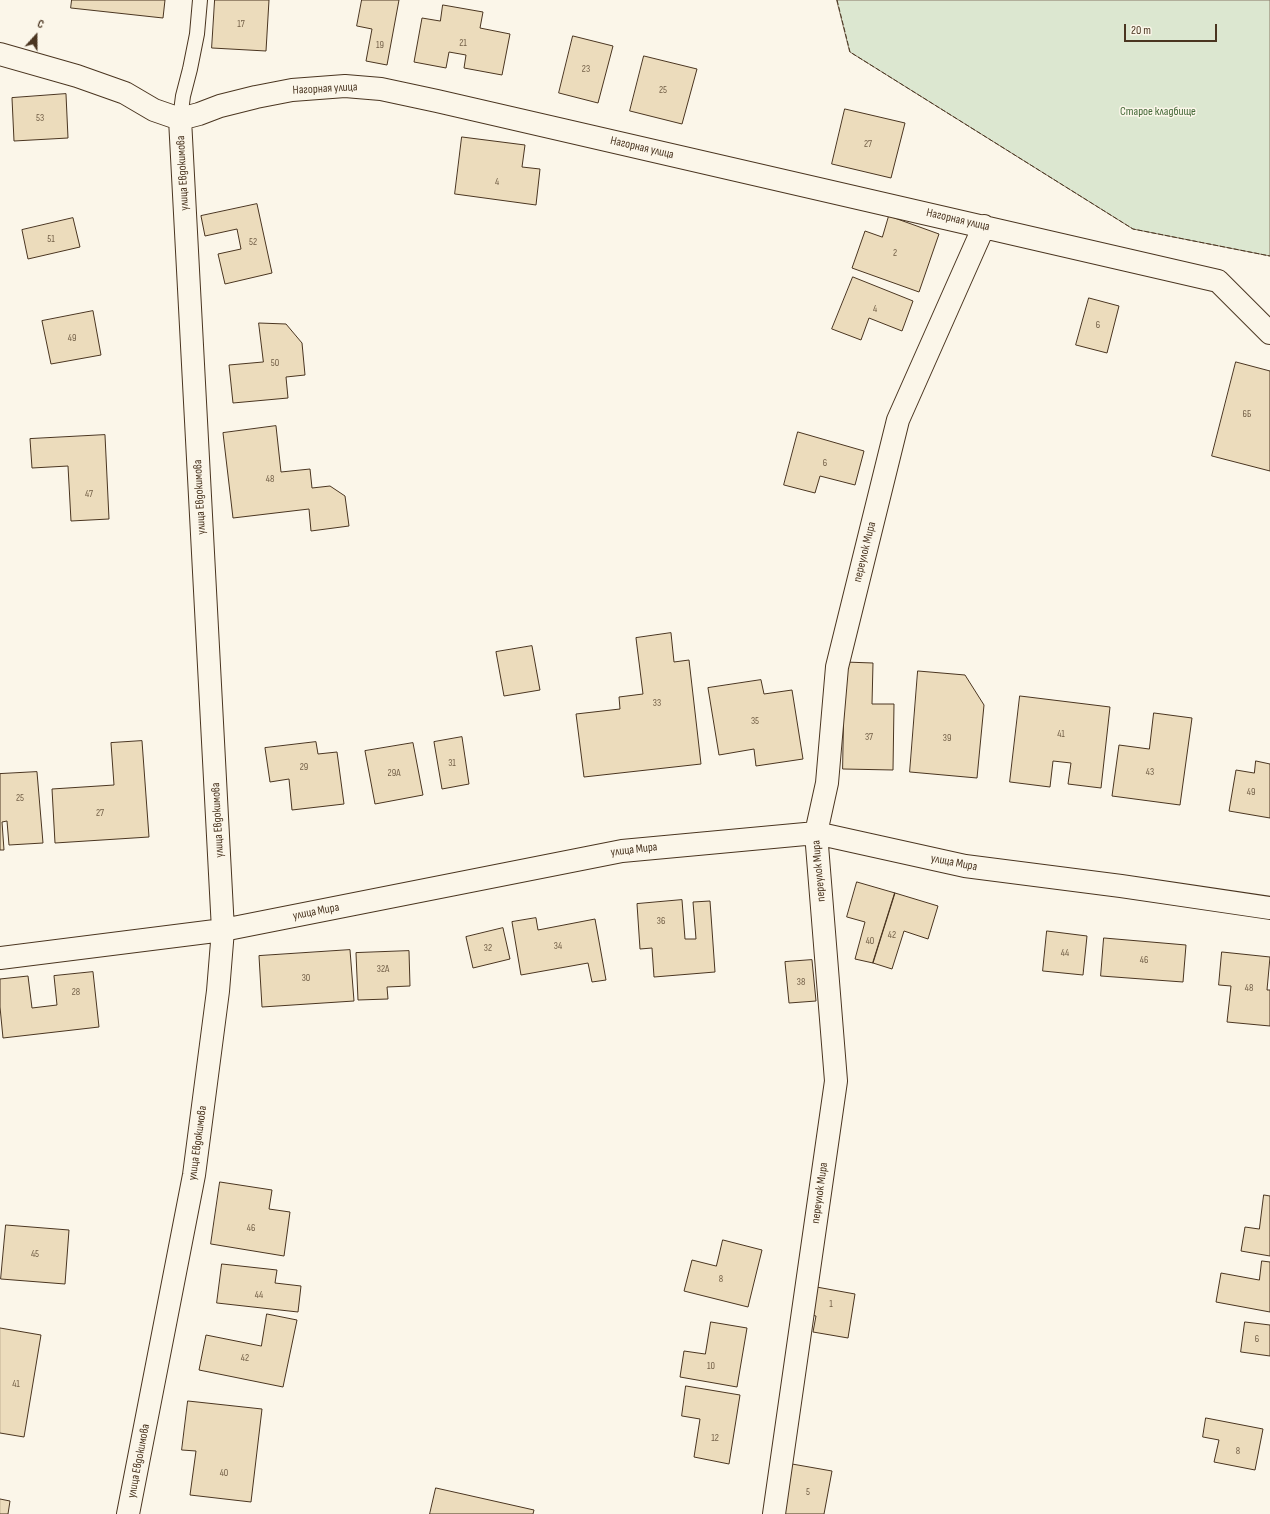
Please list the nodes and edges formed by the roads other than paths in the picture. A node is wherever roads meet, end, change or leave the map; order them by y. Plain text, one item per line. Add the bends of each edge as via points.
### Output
1 (200, 0) edge
2 (0, 54) edge
3 (180, 119) junction
4 (984, 226) junction
5 (1270, 333) edge
6 (816, 833) junction
7 (1270, 908) edge
8 (224, 930) junction
9 (0, 958) edge
10 (128, 1514) edge
11 (774, 1514) edge

1 - 3 lane via 197,34
2 - 3 street via 125,93 154,110
3 - 4 street, Нагорная улица via 228,104 292,90 345,86 381,89
3 - 8 street, улица Евдокимова
4 - 5 street, Нагорная улица via 1218,281
4 - 6 street, переулок Мира via 898,420 837,667 827,783
6 - 7 street, улица Мира via 965,866
6 - 8 street, улица Мира via 622,850
6 - 11 street, переулок Мира via 836,1081
8 - 9 street, улица Мира
8 - 10 street, улица Евдокимова via 194,1175

